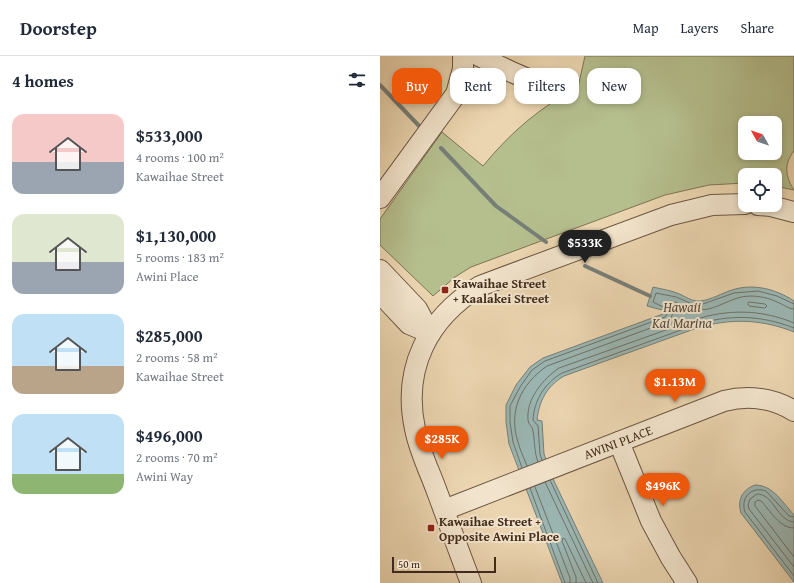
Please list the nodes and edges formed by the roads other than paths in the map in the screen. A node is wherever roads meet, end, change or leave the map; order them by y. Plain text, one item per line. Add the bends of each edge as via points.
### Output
1 (463, 56) edge
2 (479, 56) edge
3 (514, 72) edge
4 (380, 198) edge
5 (738, 204) edge
6 (782, 209) edge
7 (794, 212) edge
8 (380, 270) edge
9 (380, 294) edge
10 (430, 333) junction
11 (794, 411) edge
12 (619, 442) junction
13 (444, 510) junction
14 (471, 583) edge
15 (687, 583) edge

1 - 4 street via 463,69 456,94
2 - 3 street
5 - 10 street via 712,206 671,215 480,286 466,294 442,316
6 - 7 street
8 - 10 street via 417,309
9 - 10 street via 409,324
10 - 13 street via 418,359 411,403 415,431
11 - 12 street, AWINI PLACE via 776,402 761,399 731,399
12 - 13 street, AWINI PLACE
12 - 15 street via 652,521
13 - 14 street

